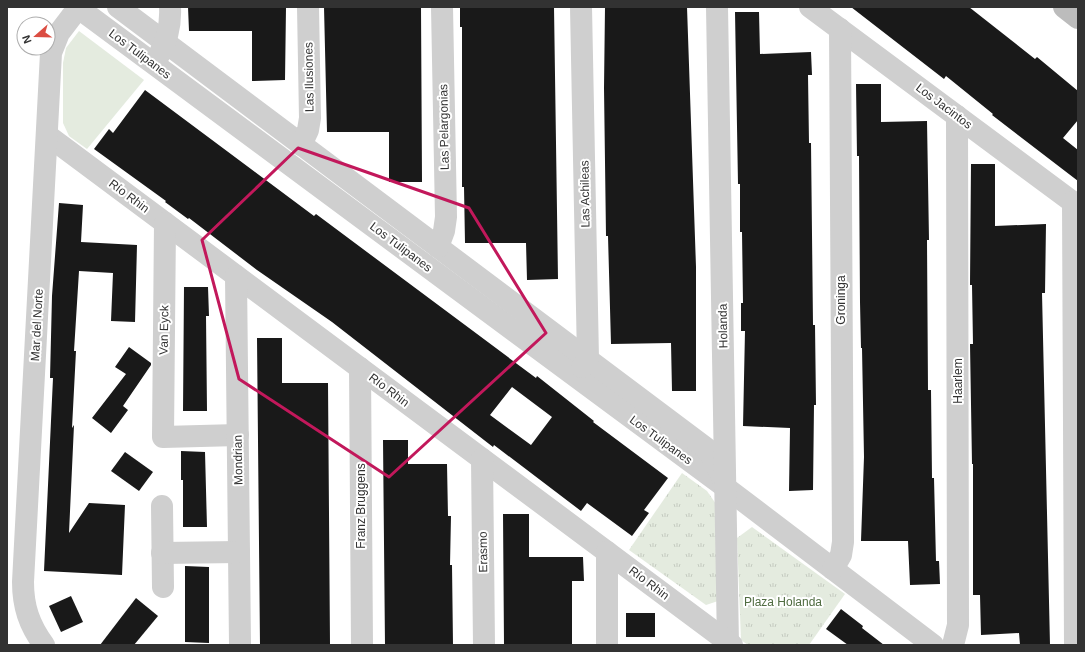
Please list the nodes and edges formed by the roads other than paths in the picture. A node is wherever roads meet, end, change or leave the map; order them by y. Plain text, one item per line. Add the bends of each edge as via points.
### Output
1 (118, 7) edge
2 (170, 7) edge
3 (308, 7) edge
4 (442, 7) edge
5 (581, 7) edge
6 (717, 7) edge
7 (810, 7) edge
8 (1064, 7) edge
9 (77, 8) edge
10 (1078, 18) edge
11 (840, 29) junction
12 (166, 43) junction
13 (154, 64) junction
14 (957, 116) junction
15 (47, 135) junction
16 (302, 145) junction
17 (1076, 204) edge
18 (165, 223) junction
19 (438, 247) junction
20 (236, 276) junction
21 (360, 368) junction
22 (582, 368) junction
23 (238, 435) junction
24 (482, 459) junction
25 (725, 487) junction
26 (162, 506) dead end
27 (239, 552) junction
28 (607, 552) junction
29 (162, 553) junction
30 (833, 569) junction
31 (163, 587) dead end
32 (729, 644) edge
33 (44, 645) edge
34 (240, 645) edge
35 (362, 645) edge
36 (484, 645) edge
37 (607, 645) edge
38 (933, 645) edge
39 (953, 645) edge
40 (1075, 645) edge

1 - 12 street, Los Tulipanes
2 - 12 street via 171,23
3 - 16 street, Las Ilusiones via 310,118
4 - 19 street, Las Pelargonias via 446,217
5 - 22 street, Las Achileas
6 - 25 street, Holanda
7 - 11 street, Los Jacintos
8 - 10 street
9 - 13 street, Los Tulipanes
9 - 15 street, Mar del Norte via 59,33 51,53
11 - 14 street, Los Jacintos
11 - 30 street, Groninga via 843,542 841,555
12 - 13 street
12 - 16 street, Los Tulipanes
13 - 22 street, Los Tulipanes
14 - 17 street, Los Jacintos
14 - 39 street, Haarlem via 958,625
15 - 18 street, Río Rhin
15 - 33 street, Mar del Norte via 23,582 30,624
16 - 19 street, Los Tulipanes
17 - 40 street
18 - 20 street, Río Rhin
18 - 23 street, Van Eyck via 162,437
19 - 22 street, Los Tulipanes
20 - 21 street, Río Rhin
20 - 23 street, Mondrian
21 - 24 street, Río Rhin
21 - 35 street, Franz Bruggens
22 - 25 street, Los Tulipanes via 706,448 717,465
23 - 27 street, Mondrian
24 - 28 street, Río Rhin
24 - 36 street, Erasmo
25 - 30 street
25 - 32 street, Holanda
26 - 29 street
27 - 29 street
27 - 34 street, Mondrian
28 - 32 street, Río Rhin
28 - 37 street
29 - 31 street
30 - 38 street

